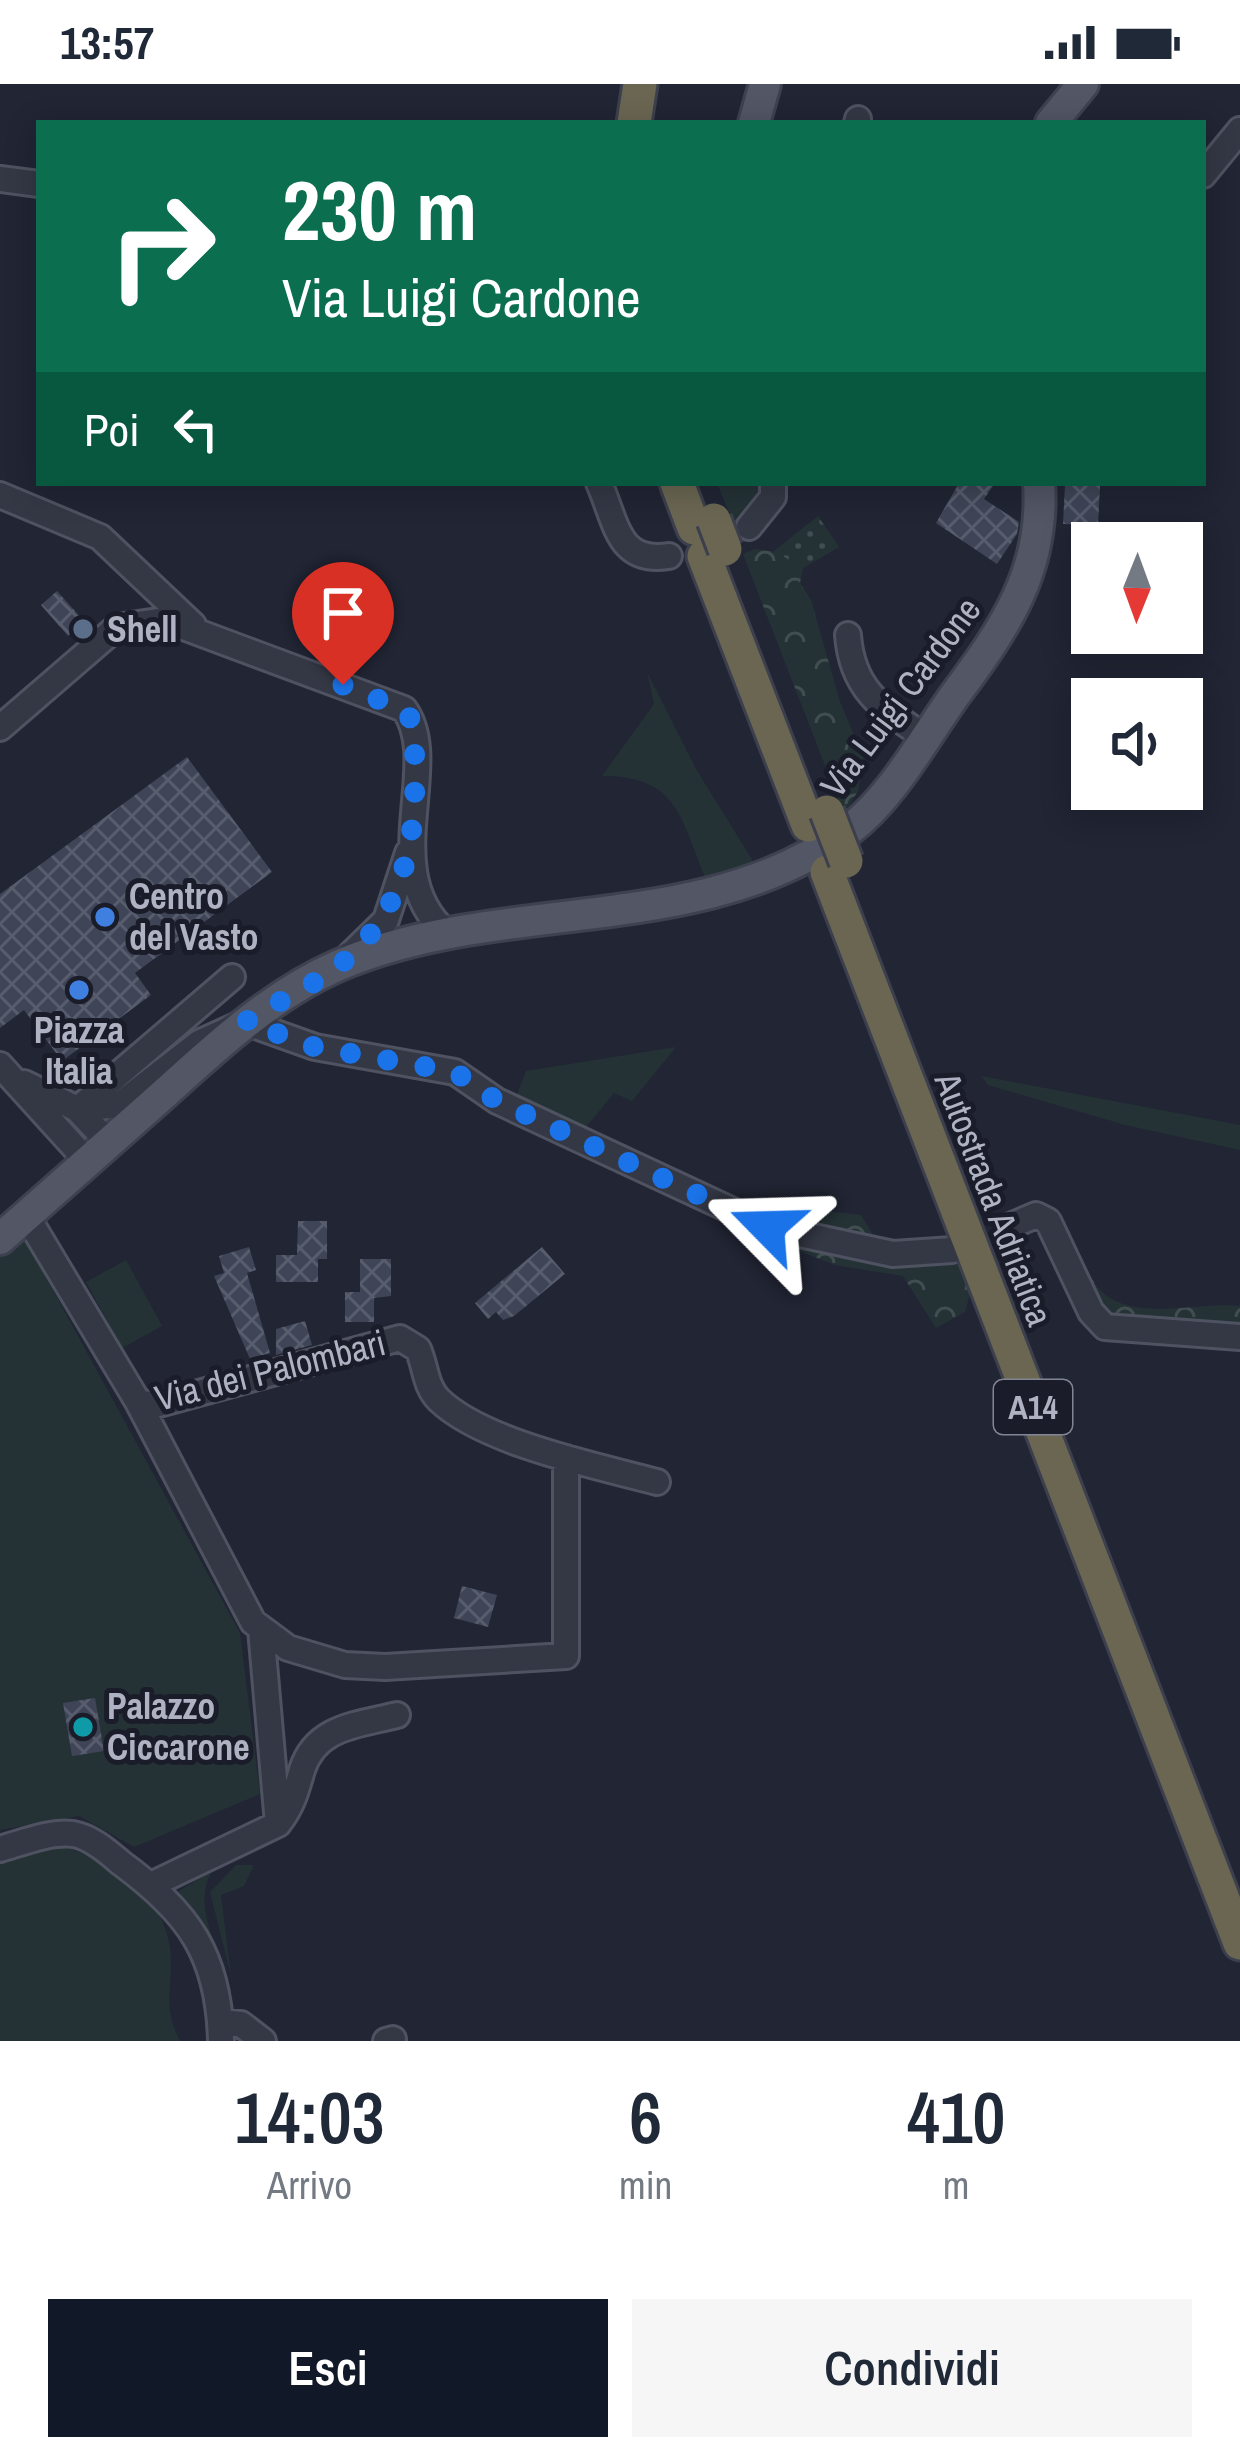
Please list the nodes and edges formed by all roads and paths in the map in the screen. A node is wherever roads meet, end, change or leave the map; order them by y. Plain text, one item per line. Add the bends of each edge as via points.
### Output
1 (640, 84) edge
2 (663, 84) edge
3 (765, 84) edge
4 (1083, 84) edge
5 (634, 120) edge
6 (657, 120) edge
7 (755, 120) edge
8 (1053, 120) edge
9 (1239, 134) edge
10 (1206, 172) edge
11 (0, 179) edge
12 (36, 184) edge
13 (600, 486) edge
14 (679, 486) edge
15 (702, 486) edge
16 (773, 486) edge
17 (1039, 486) edge
18 (0, 495) edge
19 (717, 536) junction
20 (669, 556) dead end
21 (199, 632) junction
22 (848, 635) dead end
23 (0, 728) edge
24 (925, 737) junction
25 (836, 866) junction
26 (409, 877) junction
27 (447, 933) junction
28 (406, 945) junction
29 (339, 965) junction
30 (232, 977) dead end
31 (245, 1022) junction
32 (5, 1071) edge
33 (77, 1109) junction
34 (99, 1152) junction
35 (26, 1215) junction
36 (1008, 1227) dead end
37 (0, 1239) edge
38 (952, 1250) dead end
39 (1240, 1337) edge
40 (138, 1402) junction
41 (566, 1458) junction
42 (657, 1482) dead end
43 (261, 1629) junction
44 (397, 1715) dead end
45 (278, 1824) junction
46 (0, 1850) edge
47 (1240, 1882) edge
48 (151, 1885) junction
49 (1240, 1943) edge
50 (221, 2031) edge
51 (263, 2041) edge

1 - 5 highway
2 - 6 highway
3 - 7 main road
4 - 8 main road
9 - 10 street
11 - 12 street
13 - 20 street via 629,553
14 - 19 highway, Autostrada Adriatica / A14
15 - 19 highway, Autostrada Adriatica / A14
16 - 19 street via 773,497
17 - 24 main road, Via Luigi Cardone via 1036,560 1022,593
18 - 21 street via 100,537
19 - 25 highway, Autostrada Adriatica / A14
21 - 23 street via 166,620 117,627
21 - 26 street via 404,710 415,740
22 - 24 street via 850,662 871,700
24 - 27 main road, Via Luigi Cardone via 851,828 778,872 666,902
25 - 47 highway, Autostrada Adriatica / A14
25 - 49 highway, Autostrada Adriatica / A14
26 - 27 street via 424,914
26 - 28 street via 399,923
26 - 29 street, Via Luigi Cardone via 386,920
27 - 28 main road, Via Luigi Cardone
28 - 29 main road, Via Luigi Cardone
29 - 31 main road, Via Luigi Cardone
30 - 33 street
31 - 33 street, Via Luigi Cardone via 199,1043 119,1105
31 - 34 main road, Via Luigi Cardone
31 - 38 street via 350,1063 455,1072 497,1101 767,1227 893,1254
32 - 33 street
32 - 34 street
33 - 34 street
34 - 35 main road, Via Luigi Cardone
35 - 37 main road, Via Luigi Cardone
35 - 40 street, Via dei Palombari
36 - 39 street via 1036,1215 1048,1221 1105,1327
40 - 41 street, Via dei Palombari via 155,1405 400,1338 418,1349 441,1402
40 - 43 street, Via dei Palombari
41 - 42 street, Via dei Palombari
41 - 43 street via 566,1656 345,1664 288,1648
43 - 45 street
44 - 45 street via 325,1733
45 - 48 street
46 - 48 street via 72,1834
48 - 50 street via 196,1933 217,1984
50 - 51 street via 241,2024

